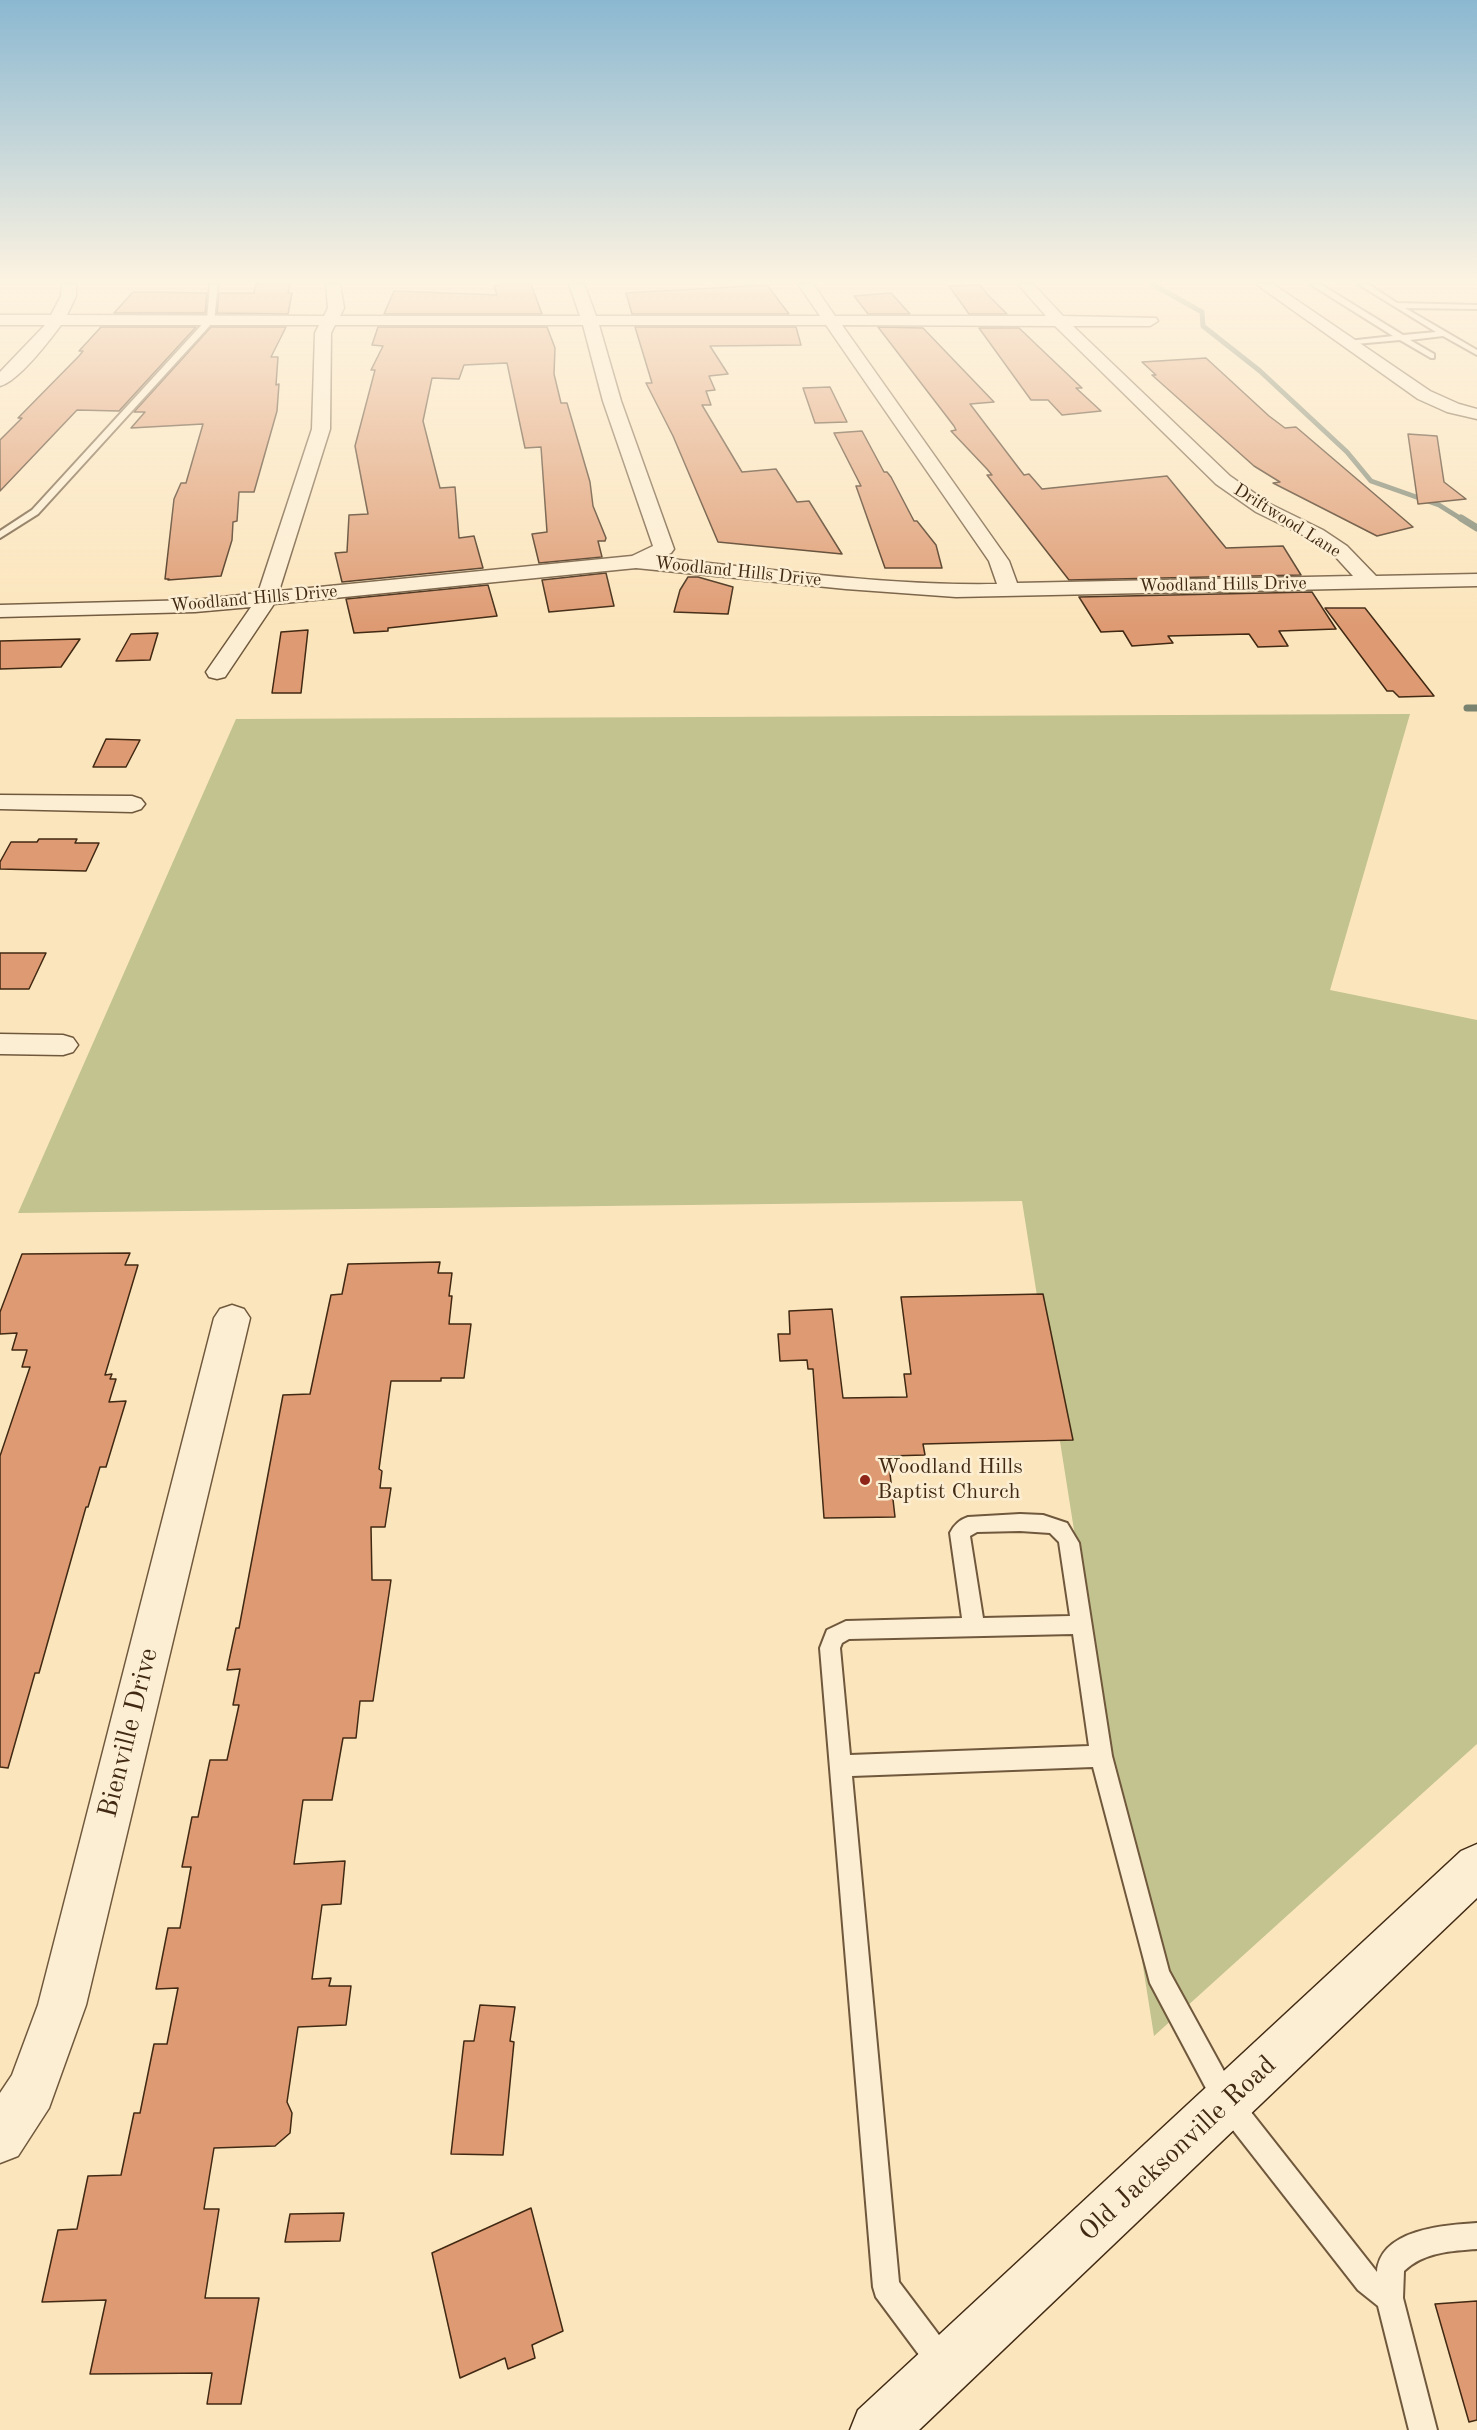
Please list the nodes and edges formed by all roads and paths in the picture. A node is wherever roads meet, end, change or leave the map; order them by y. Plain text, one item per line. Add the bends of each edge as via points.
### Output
1 (139, 397) edge
2 (322, 397) edge
3 (611, 397) edge
4 (884, 397) edge
5 (1138, 397) edge
6 (1429, 397) edge
7 (1477, 414) edge
8 (0, 535) edge
9 (636, 562) junction
10 (1477, 580) edge
11 (1369, 581) junction
12 (1009, 590) junction
13 (267, 600) junction
14 (0, 611) edge
15 (217, 672) dead end
16 (0, 802) edge
17 (132, 804) dead end
18 (0, 1044) edge
19 (63, 1045) dead end
20 (232, 1318) dead end
21 (1082, 1625) junction
22 (974, 1627) junction
23 (1101, 1756) junction
24 (841, 1766) junction
25 (1477, 1867) edge
26 (1227, 2102) junction
27 (0, 2138) edge
28 (1477, 2236) edge
29 (1389, 2298) junction
30 (945, 2367) junction
31 (878, 2430) edge
32 (1423, 2430) edge

1 - 8 lane via 34,512
2 - 13 street via 321,429
3 - 9 street via 664,549
4 - 12 street via 999,561
5 - 11 street, Driftwood Lane via 1223,480 1340,550
6 - 7 street
9 - 12 street, Woodland Hills Drive via 956,591
9 - 13 street, Woodland Hills Drive
10 - 11 street, Woodland Hills Drive
11 - 12 street, Woodland Hills Drive
13 - 14 street, Woodland Hills Drive via 195,606
13 - 15 street
16 - 17 street
18 - 19 street
20 - 27 street, Bienville Drive via 62,2005 32,2090
21 - 22 lane
21 - 22 lane via 1070,1545 1060,1529 1047,1524 977,1524 968,1525 960,1533
21 - 23 lane
22 - 24 lane via 846,1630 834,1637 830,1648
23 - 24 lane
23 - 26 lane via 1158,1975
24 - 30 lane via 886,2287
25 - 26 street, Old Jacksonville Road
26 - 29 lane via 1367,2281
26 - 30 street, Old Jacksonville Road
28 - 29 lane via 1409,2248 1391,2265
29 - 32 lane
30 - 31 street, Old Jacksonville Road

